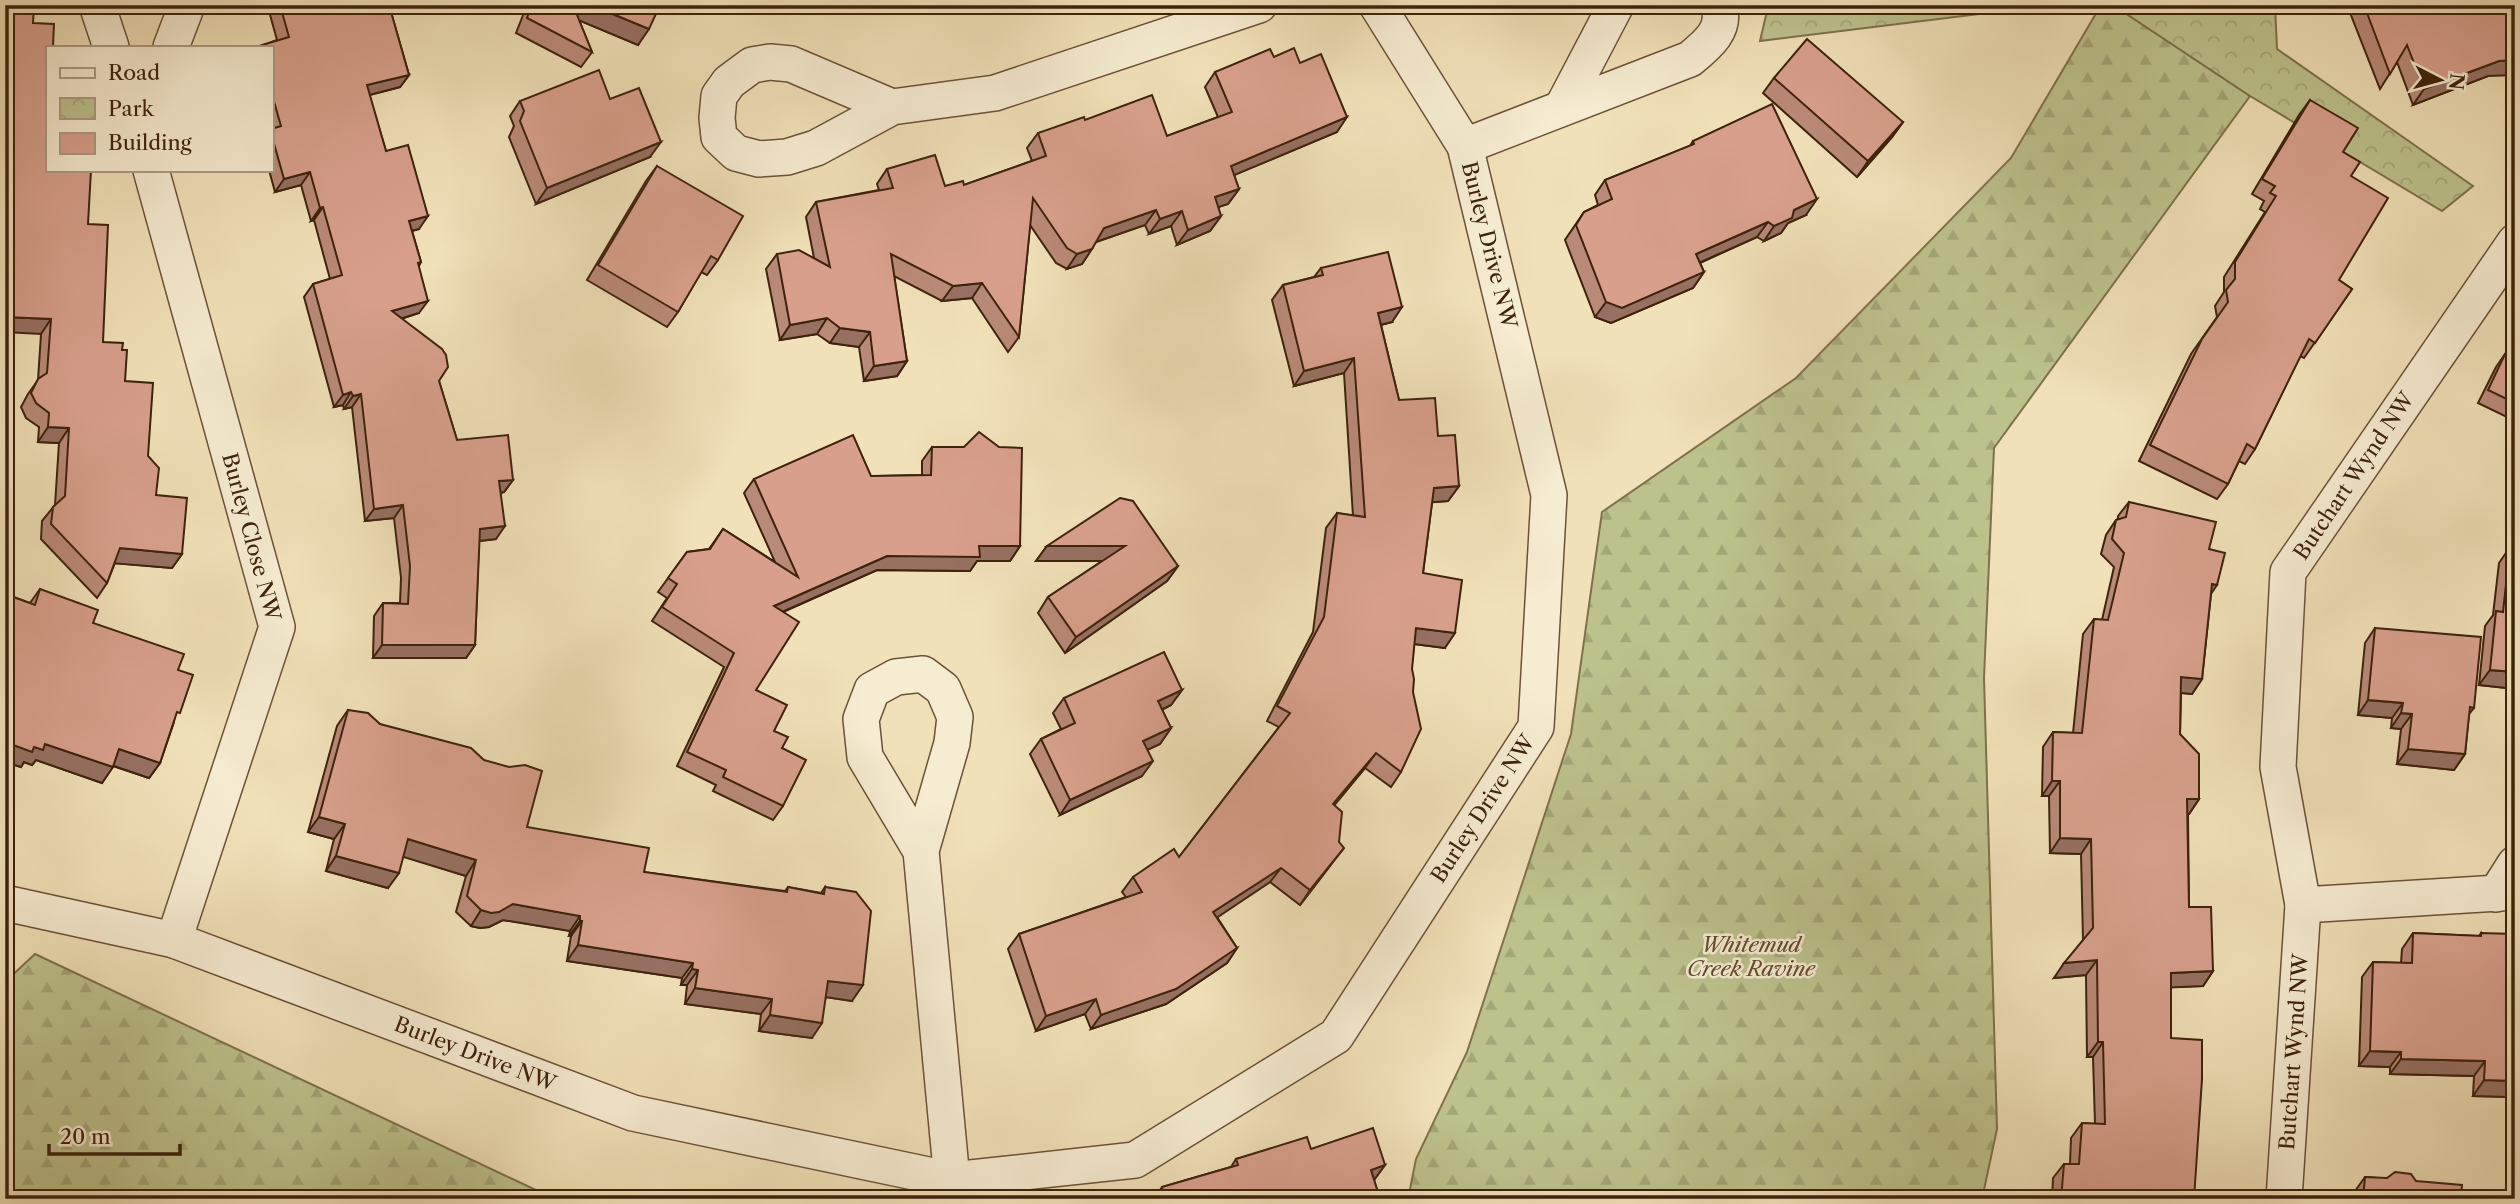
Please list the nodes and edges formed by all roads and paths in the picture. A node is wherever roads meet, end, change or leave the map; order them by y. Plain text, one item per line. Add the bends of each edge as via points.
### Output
1 (96, 5) edge
2 (187, 5) edge
3 (1259, 5) edge
4 (1377, 5) edge
5 (1616, 5) edge
6 (1718, 5) edge
7 (111, 46) edge
8 (171, 46) edge
9 (892, 107) dead end
10 (1562, 108) junction
11 (1465, 146) junction
12 (152, 172) edge
13 (2515, 242) edge
14 (921, 851) dead end
15 (2515, 864) edge
16 (2505, 893) edge
17 (5, 903) edge
18 (2304, 905) junction
19 (174, 940) junction
20 (953, 1180) junction
21 (2284, 1199) edge

1 - 7 street
2 - 8 street
3 - 9 street via 995,93
4 - 11 street, Burley Drive NW
5 - 10 street
6 - 10 street, Burley Drive NW via 1721,12 1714,39 1690,59
10 - 11 street, Burley Drive NW
11 - 20 street, Burley Drive NW via 1549,495 1536,727 1336,1036 1135,1160
12 - 19 street, Burley Close NW via 277,627
13 - 18 street, Butchart Wynd NW via 2288,572 2278,767
14 - 20 street
15 - 16 street
16 - 18 street
17 - 19 street, Burley Drive NW
18 - 21 street, Butchart Wynd NW
19 - 20 street, Burley Drive NW via 633,1113

